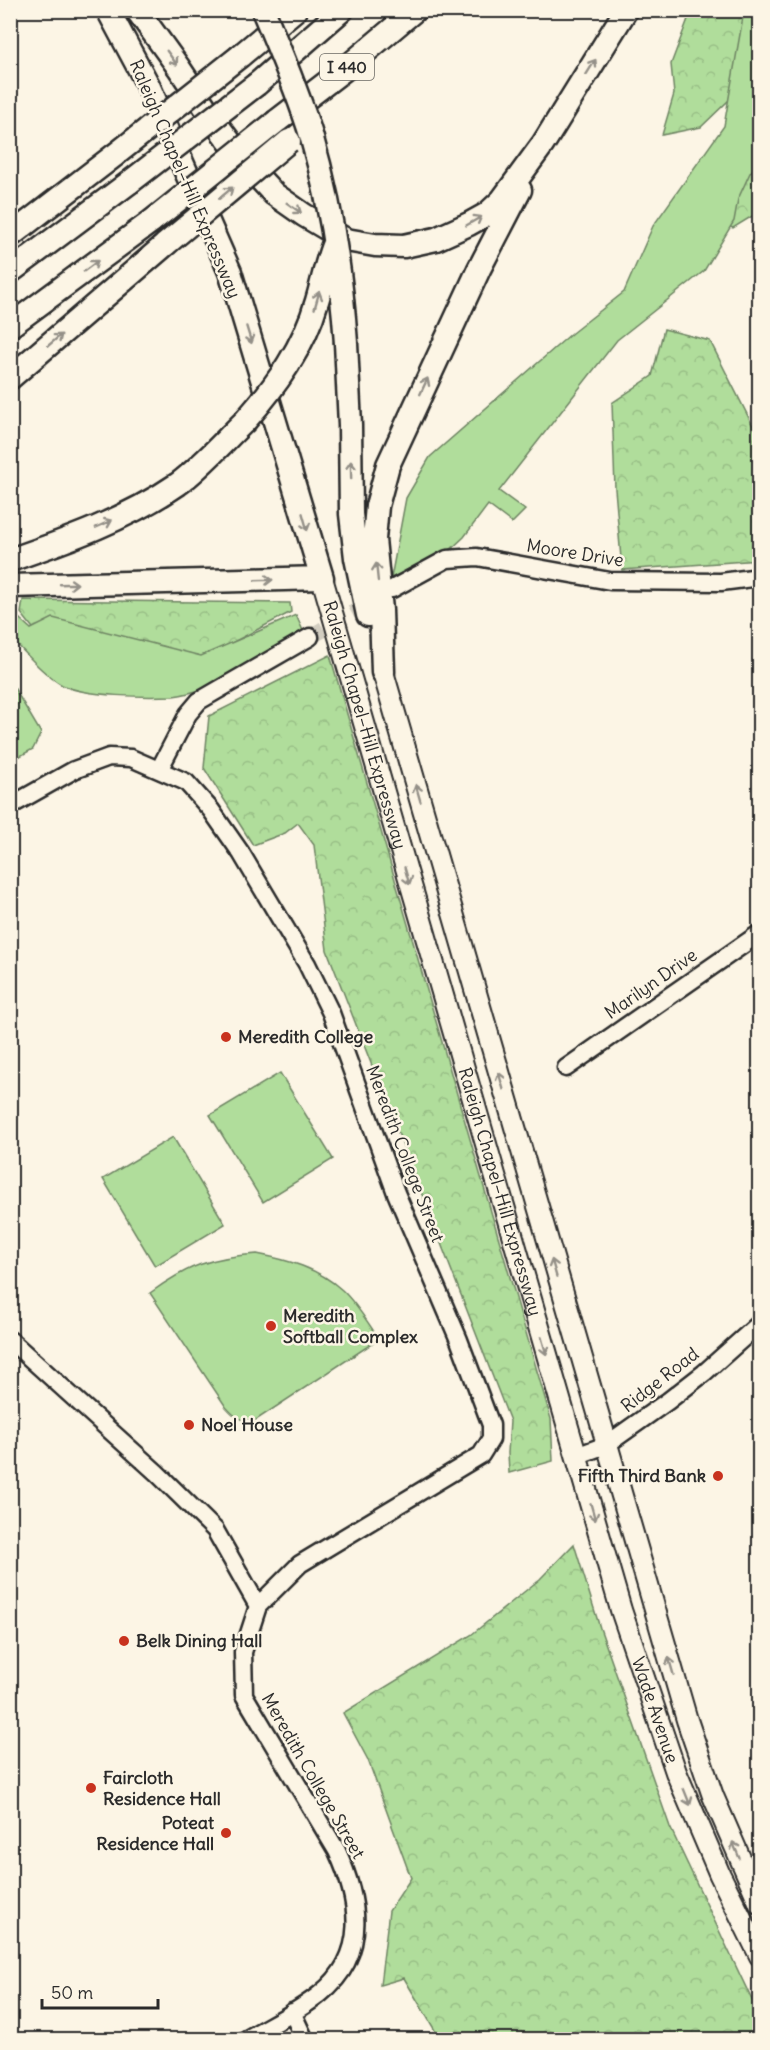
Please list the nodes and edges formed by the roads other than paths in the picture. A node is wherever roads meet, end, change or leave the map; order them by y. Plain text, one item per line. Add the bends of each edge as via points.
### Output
1 (93, 10) edge
2 (108, 10) edge
3 (137, 10) edge
4 (263, 10) edge
5 (295, 10) edge
6 (342, 10) edge
7 (415, 10) edge
8 (626, 10) edge
9 (346, 68) junction
10 (148, 85) junction
11 (543, 144) junction
12 (93, 173) junction
13 (10, 216) edge
14 (10, 237) edge
15 (335, 240) junction
16 (10, 272) edge
17 (10, 326) edge
18 (10, 378) edge
19 (10, 560) edge
20 (759, 577) edge
21 (322, 578) junction
22 (10, 586) edge
23 (392, 589) dead end
24 (310, 637) tunnel mouth
25 (383, 672) junction
26 (159, 770) junction
27 (10, 806) edge
28 (759, 933) edge
29 (566, 1068) dead end
30 (759, 1323) edge
31 (10, 1340) edge
32 (606, 1445) junction
33 (576, 1456) junction
34 (258, 1606) junction
35 (759, 1904) edge
36 (759, 1956) edge
37 (292, 2012) junction
38 (245, 2040) edge
39 (305, 2040) edge

1 - 10 highway
2 - 10 highway, Raleigh Chapel–Hill Expressway
3 -> 11 highway via 236,149 274,194 346,240 404,246 435,239 469,224 502,200
4 - 15 highway, Raleigh Chapel–Hill Expressway, bridge via 311,134
5 - 12 highway, bridge
6 - 16 highway, I 440, bridge via 257,84
7 - 9 highway, I 440
11 -> 8 highway
17 -> 9 highway, I 440, bridge via 152,221
18 -> 9 highway, bridge via 289,141
10 -> 21 highway, Raleigh Chapel–Hill Expressway via 230,272
25 -> 11 highway via 374,539 377,506 388,465 479,269
12 - 13 highway
12 - 14 highway
19 -> 15 highway, bridge via 64,542 137,509 179,483 245,421 303,341
25 -> 15 highway, Raleigh Chapel–Hill Expressway, bridge via 353,525 346,343
20 - 23 street, Moore Drive via 721,582 610,581 477,556 447,559
22 -> 21 highway
21 -> 33 main road, Raleigh Chapel–Hill Expressway
24 - 26 street via 199,701
32 -> 25 main road, Raleigh Chapel–Hill Expressway
26 - 27 street, Meredith College Street via 131,758 109,757 74,770
26 - 34 street, Meredith College Street via 186,782 211,810 307,964 331,1013 396,1193 491,1425 491,1439 482,1455 300,1564
28 - 29 street, Marilyn Drive
30 - 32 street, Ridge Road via 704,1373
31 - 34 street via 215,1530
32 - 33 street, Ridge Road
35 -> 32 main road, Wade Avenue via 713,1796 687,1720
33 -> 36 main road, Wade Avenue via 624,1621 676,1772
34 - 37 street, Meredith College Street via 243,1652 244,1695 337,1851 356,1910 354,1940 340,1971 321,1994
37 - 38 street, Meredith College Street
37 - 39 street

